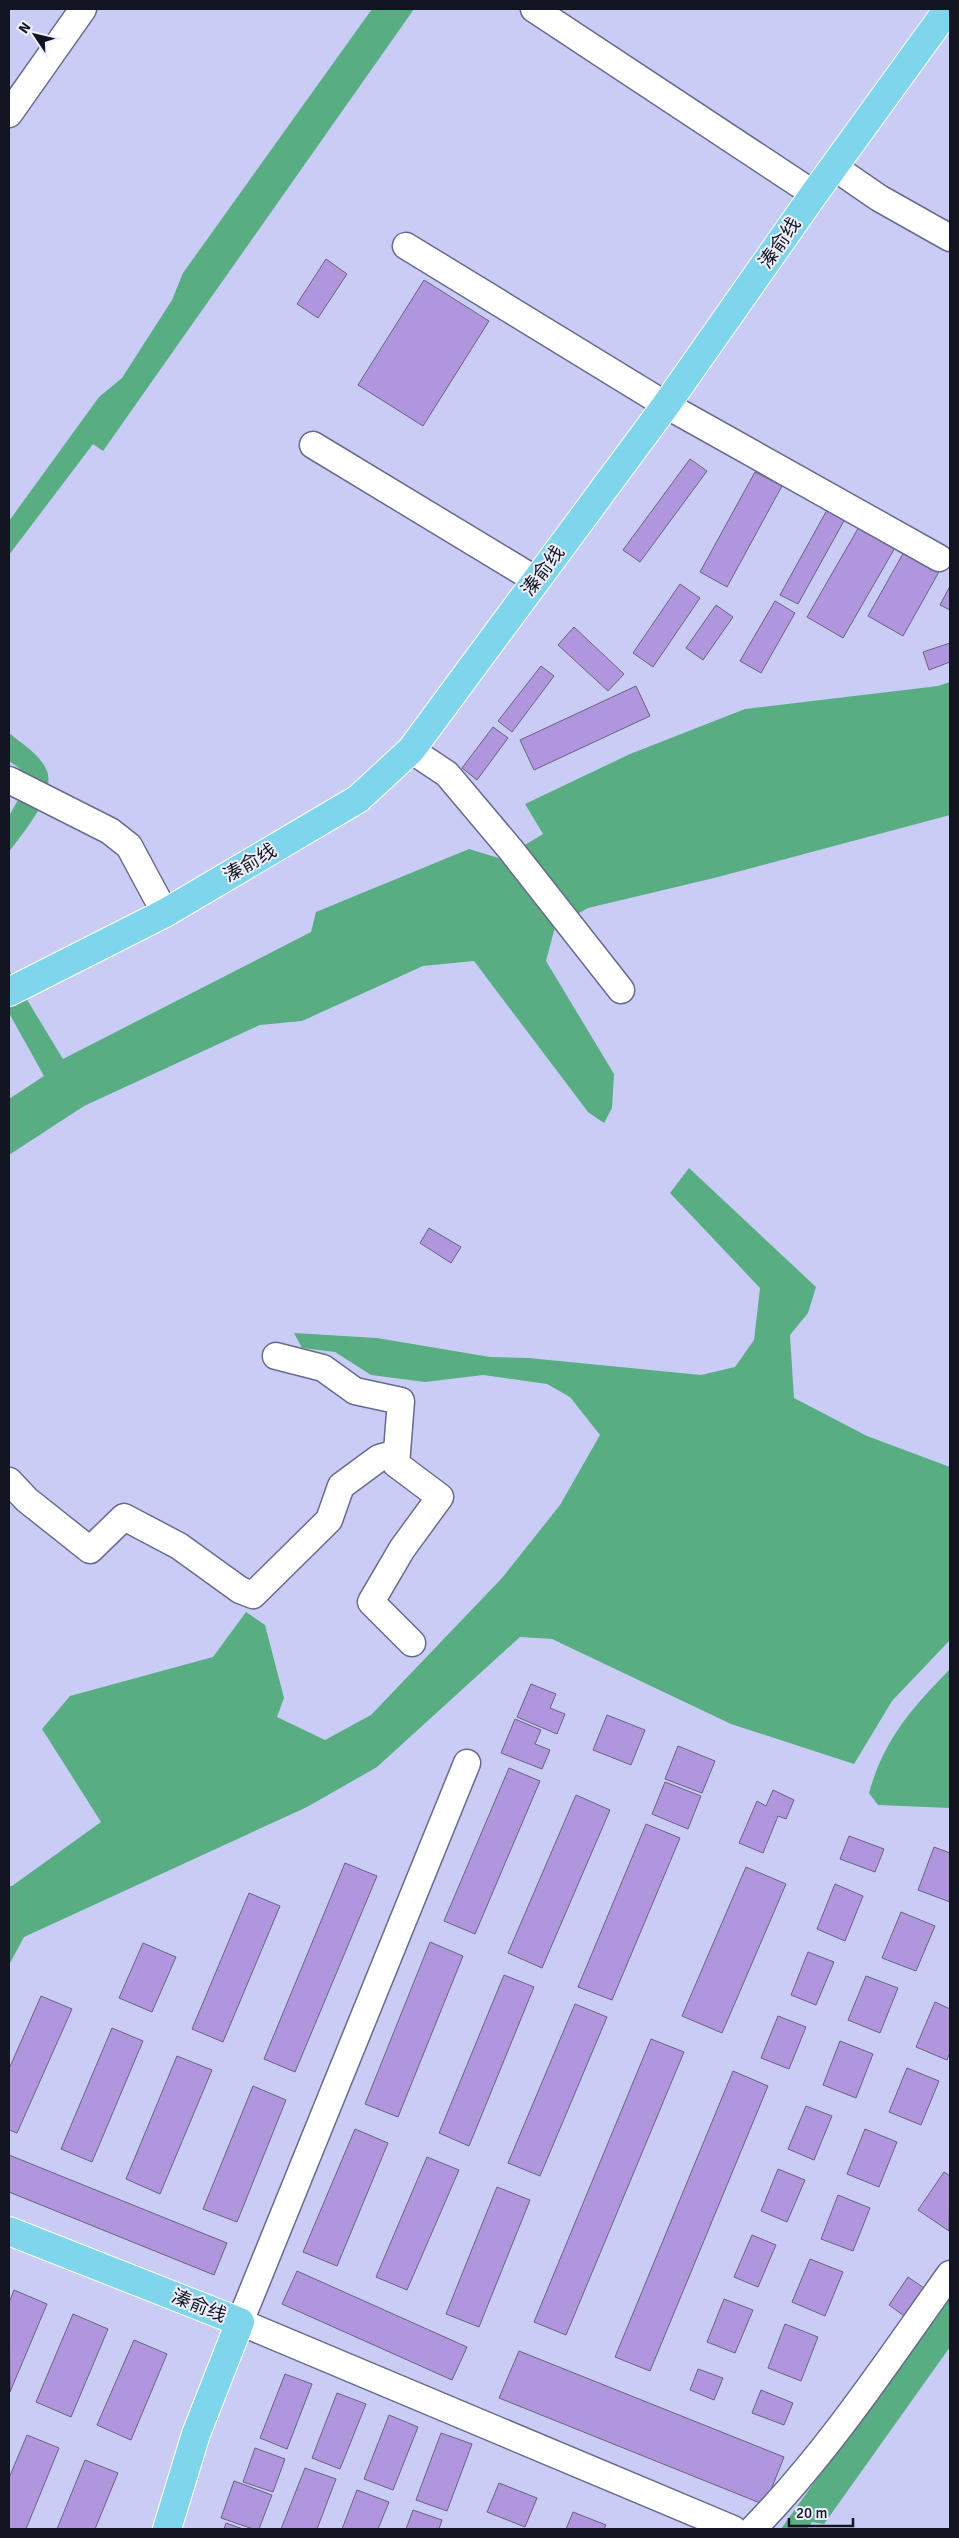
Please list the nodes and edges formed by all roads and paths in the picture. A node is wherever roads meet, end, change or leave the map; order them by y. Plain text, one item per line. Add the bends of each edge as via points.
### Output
1 (83, 9) edge
2 (534, 9) edge
3 (948, 9) edge
4 (9, 114) edge
5 (834, 167) junction
6 (814, 194) junction
7 (950, 238) edge
8 (406, 246) dead end
9 (666, 405) junction
10 (313, 445) dead end
11 (939, 558) dead end
12 (536, 580) junction
13 (411, 750) junction
14 (9, 780) edge
15 (165, 913) junction
16 (18, 987) edge
17 (621, 990) dead end
18 (276, 1356) dead end
19 (397, 1453) junction
20 (9, 1481) edge
21 (412, 1643) dead end
22 (467, 1763) dead end
23 (9, 2231) edge
24 (950, 2274) edge
25 (240, 2322) junction
26 (166, 2529) edge
27 (733, 2529) edge
28 (754, 2529) edge

1 - 4 street
2 - 6 street
3 - 5 main road, 溱俞线
5 - 6 main road, 溱俞线
5 - 7 street via 879,198
6 - 9 main road, 溱俞线
8 - 9 street
9 - 11 street
9 - 12 main road, 溱俞线
10 - 12 street
12 - 13 main road, 溱俞线
13 - 15 main road, 溱俞线 via 358,799
13 - 17 street via 447,774
14 - 15 street via 110,830 129,846
15 - 16 main road, 溱俞线
18 - 19 street via 323,1368 355,1391 401,1401
19 - 20 street via 379,1458 341,1486 329,1520 253,1595 240,1590 179,1546 124,1517 90,1550 27,1500
19 - 21 street via 396,1464 440,1497 402,1550 371,1602
22 - 25 street
23 - 25 main road, 溱俞线
24 - 28 street via 790,2492
25 - 26 main road, 溱俞线 via 196,2434
25 - 27 street

